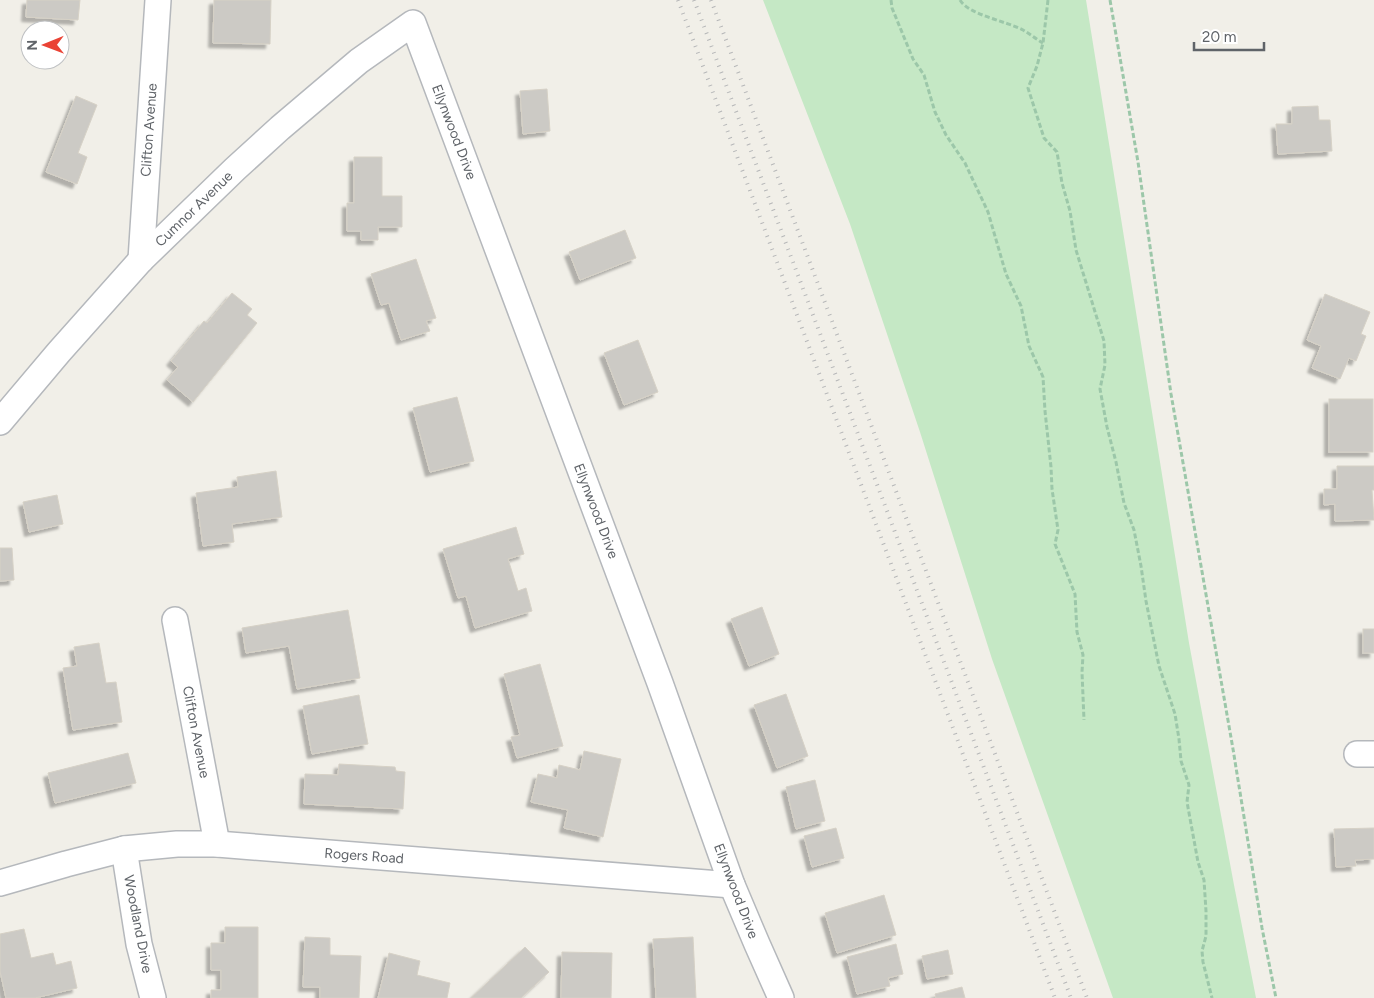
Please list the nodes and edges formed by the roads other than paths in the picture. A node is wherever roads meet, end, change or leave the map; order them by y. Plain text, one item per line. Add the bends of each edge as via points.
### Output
1 (158, 0) edge
2 (413, 23) joint
3 (141, 260) junction
4 (0, 422) edge
5 (175, 620) dead end
6 (217, 844) junction
7 (124, 849) junction
8 (0, 883) edge
9 (732, 885) junction
10 (153, 998) edge
11 (781, 998) edge

1 - 3 street, Clifton Avenue
2 - 3 street, Cumnor Avenue via 359,61 280,128
2 - 9 street, Ellynwood Drive via 660,683
3 - 4 street, Cumnor Avenue
5 - 6 street, Clifton Avenue
6 - 7 street, Rogers Road
6 - 9 street, Rogers Road
7 - 8 street, Rogers Road
7 - 10 street, Woodland Drive via 139,944
9 - 11 street, Ellynwood Drive

